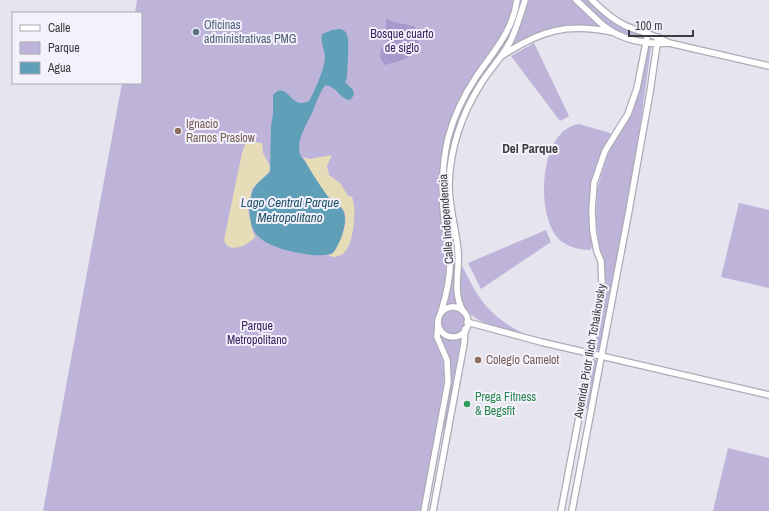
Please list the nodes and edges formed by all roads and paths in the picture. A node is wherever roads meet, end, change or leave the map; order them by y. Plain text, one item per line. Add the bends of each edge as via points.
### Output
1 (517, 0) edge
2 (525, 0) edge
3 (576, 0) edge
4 (592, 0) edge
5 (612, 32) junction
6 (648, 33) junction
7 (658, 37) junction
8 (646, 42) junction
9 (669, 43) junction
10 (658, 44) junction
11 (502, 56) junction
12 (769, 66) edge
13 (455, 118) junction
14 (462, 120) junction
15 (462, 311) junction
16 (441, 312) junction
17 (467, 322) junction
18 (438, 323) junction
19 (466, 329) junction
20 (591, 354) junction
21 (602, 356) junction
22 (769, 395) edge
23 (424, 511) edge
24 (433, 511) edge
25 (561, 511) edge
26 (572, 511) edge

1 - 13 street, Calle Independencia via 511,25 471,86
2 - 11 street, Calle Independencia via 511,40
3 - 5 street
4 - 6 street via 616,21
5 - 8 street
5 - 11 street via 593,28 566,28 528,40
6 - 7 street
6 - 8 street, Avenida Piotr Ilich Tchaikovsky
7 - 9 street
7 - 10 street, Avenida Piotr Ilich Tchaikovsky
8 - 10 street
8 - 20 street, Avenida Piotr Ilich Tchaikovsky via 637,88 628,114 605,151 594,184 593,231 602,277
9 - 10 street
9 - 12 street
10 - 21 street, Avenida Piotr Ilich Tchaikovsky
11 - 14 street, Calle Independencia via 478,88
13 - 14 street
13 - 16 street, Calle Independencia via 446,147 442,174 450,264
14 - 15 street, Calle Independencia via 452,154 449,184 450,208 458,251 456,297
15 - 16 street via 453,307
15 - 17 street
16 - 18 street
17 - 19 street
17 - 20 street
18 - 19 street via 443,333 450,336 457,336
18 - 23 street via 437,337 447,360 448,382
19 - 24 street
20 - 21 street
20 - 25 street, Avenida Piotr Ilich Tchaikovsky
21 - 22 street
21 - 26 street, Avenida Piotr Ilich Tchaikovsky

